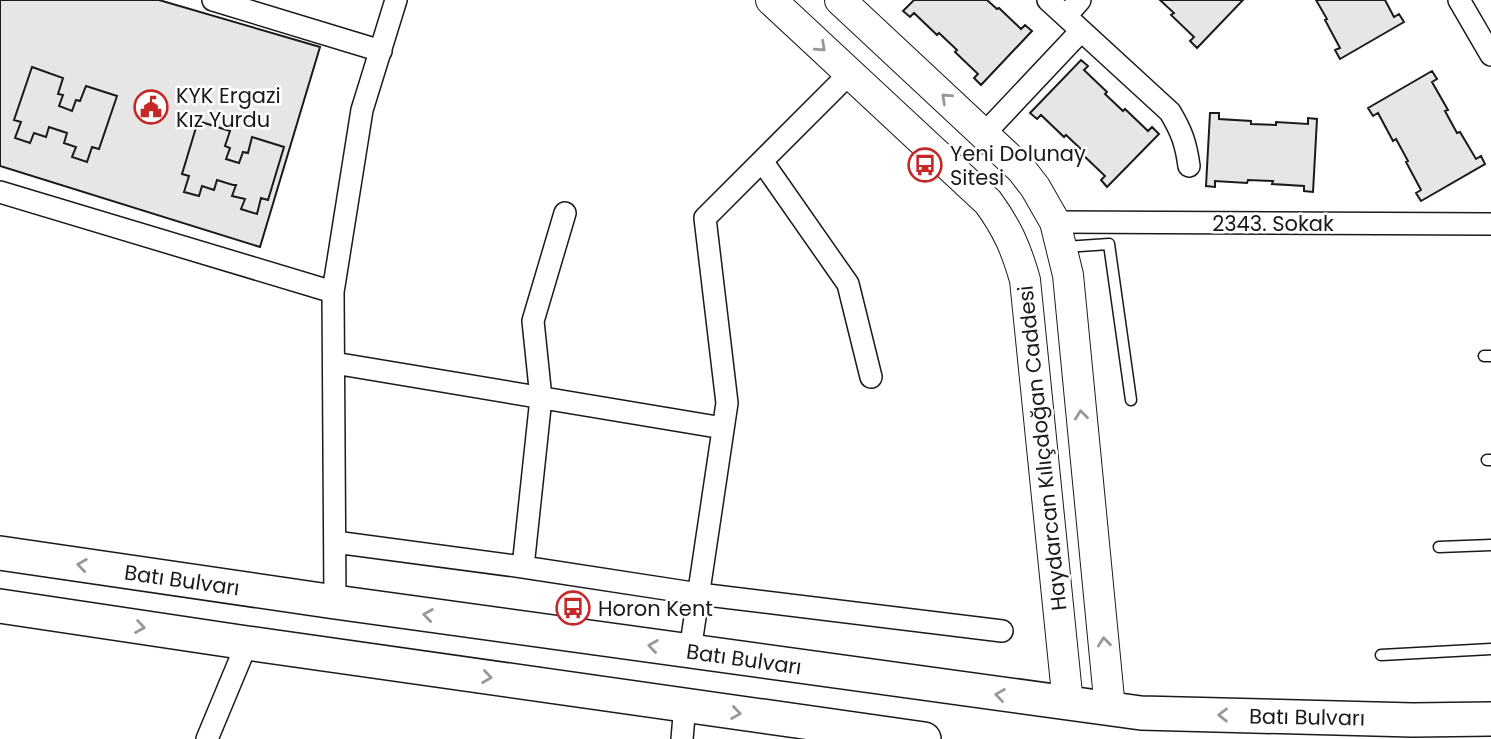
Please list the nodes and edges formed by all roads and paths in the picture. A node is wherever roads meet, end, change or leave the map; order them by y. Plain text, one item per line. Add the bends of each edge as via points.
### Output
1 (213, 0) edge
2 (396, 0) edge
3 (771, 0) edge
4 (840, 0) edge
5 (1048, 0) edge
6 (1459, 0) edge
7 (1076, 16) edge
8 (381, 51) junction
9 (1491, 55) edge
10 (850, 73) junction
11 (984, 134) junction
12 (762, 161) junction
13 (1189, 166) dead end
14 (0, 192) edge
15 (565, 213) dead end
16 (1491, 224) edge
17 (1059, 234) junction
18 (1014, 246) junction
19 (333, 292) junction
20 (334, 363) junction
21 (871, 377) dead end
22 (541, 398) junction
23 (1131, 400) dead end
24 (723, 428) junction
25 (335, 542) junction
26 (1491, 545) edge
27 (1438, 547) dead end
28 (0, 553) edge
29 (523, 567) junction
30 (699, 594) junction
31 (335, 602) junction
32 (0, 606) edge
33 (1002, 631) dead end
34 (247, 643) junction
35 (1491, 649) edge
36 (690, 651) junction
37 (1381, 655) dead end
38 (1491, 695) edge
39 (1068, 704) junction
40 (685, 705) junction
41 (1110, 709) junction
42 (1342, 718) junction
43 (1491, 719) edge
44 (207, 739) edge
45 (682, 739) edge
46 (924, 739) edge

1 - 8 street
2 - 8 street
3 -> 10 main road, Haydarcan Kılıçdoğan Caddesi
11 -> 4 main road, Haydarcan Kılıçdoğan Caddesi
5 - 7 street
6 - 9 street
7 - 11 street
7 - 13 street via 1170,113 1186,145
8 - 19 street via 362,110
10 - 12 street
10 - 18 main road, Haydarcan Kılıçdoğan Caddesi via 988,202
11 - 17 main road, Haydarcan Kılıçdoğan Caddesi via 1035,187
12 - 21 street via 848,284
12 - 24 street via 705,218 727,402
14 - 19 street
15 - 22 street via 533,321
16 - 17 street, 2343. Sokak
17 - 18 main road
17 - 23 lane via 1109,244
41 -> 17 main road, Haydarcan Kılıçdoğan Caddesi via 1068,275
18 - 39 main road, Haydarcan Kılıçdoğan Caddesi via 1025,280
19 - 20 street
20 - 22 street
20 - 25 street
22 - 24 street
22 - 29 street
24 - 30 street
25 - 29 street
25 - 31 street
26 - 27 lane
31 -> 28 main road, Batı Bulvarı
29 - 30 street
30 - 33 street
30 - 36 street
36 -> 31 main road, Batı Bulvarı
32 -> 34 main road
34 -> 40 main road
34 - 44 street
35 - 37 lane
39 -> 36 main road, Batı Bulvarı
38 - 42 main road via 1382,700
39 - 41 main road, Batı Bulvarı
40 - 45 street
40 -> 46 main road
42 -> 41 main road, Batı Bulvarı
42 - 43 main road, Batı Bulvarı

